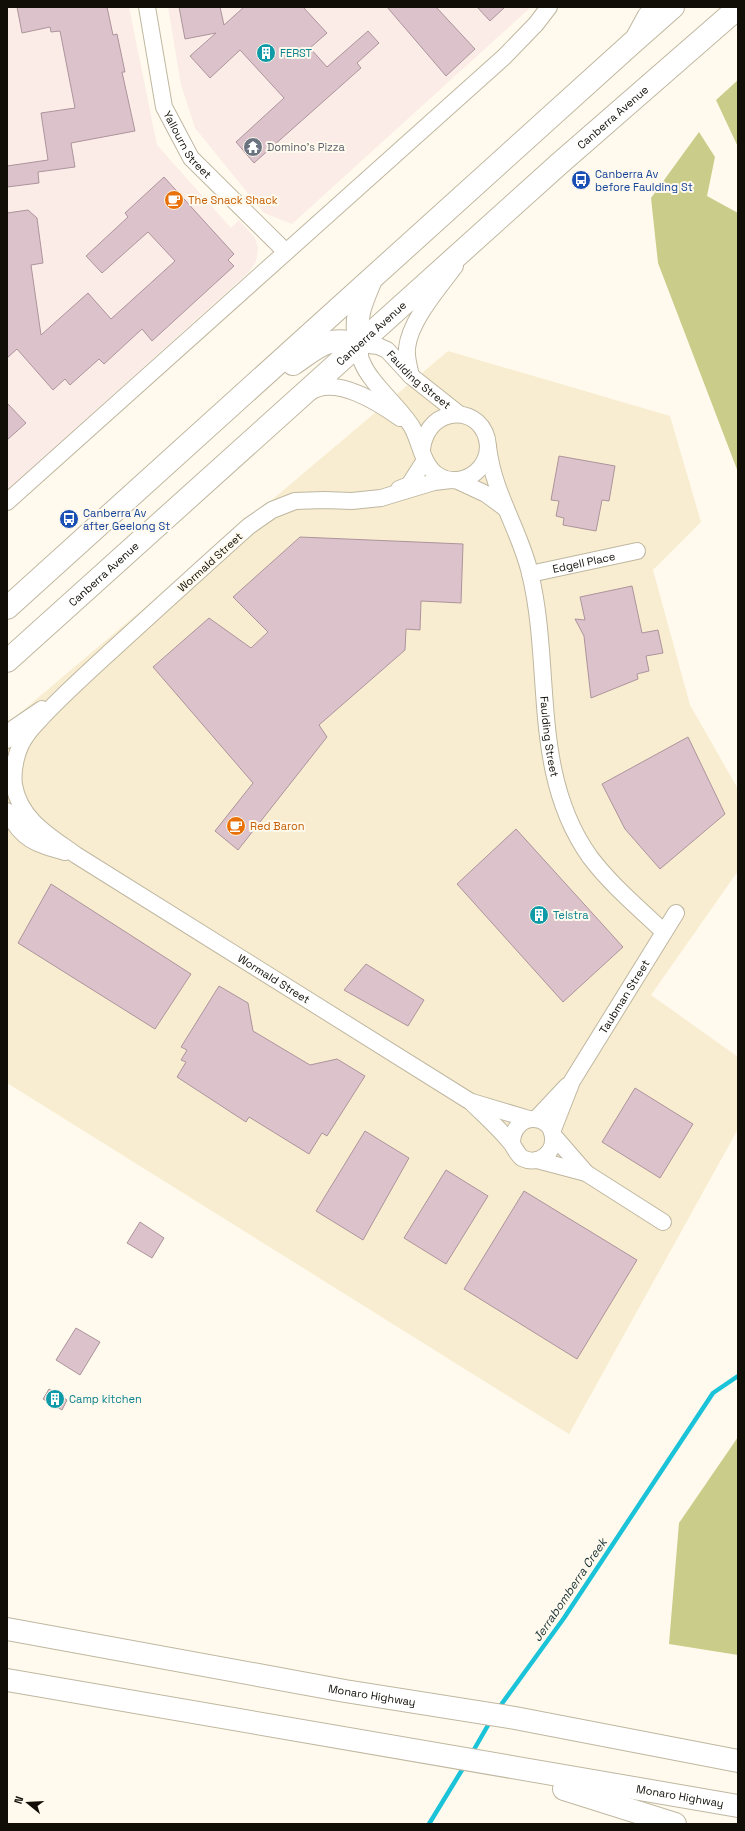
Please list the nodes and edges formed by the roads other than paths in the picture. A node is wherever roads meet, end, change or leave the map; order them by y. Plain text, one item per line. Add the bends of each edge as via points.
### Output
1 (148, 7) edge
2 (549, 7) edge
3 (654, 7) edge
4 (673, 7) edge
5 (734, 10) edge
6 (631, 44) junction
7 (471, 244) junction
8 (286, 252) junction
9 (373, 276) junction
10 (360, 344) junction
11 (411, 376) junction
12 (289, 408) junction
13 (224, 411) junction
14 (459, 414) junction
15 (411, 426) junction
16 (488, 447) junction
17 (423, 454) junction
18 (454, 480) junction
19 (381, 498) junction
20 (7, 502) edge
21 (505, 508) junction
22 (637, 551) dead end
23 (530, 574) junction
24 (7, 608) edge
25 (28, 642) junction
26 (7, 655) edge
27 (7, 661) edge
28 (68, 690) junction
29 (7, 740) edge
30 (7, 810) edge
31 (76, 855) junction
32 (676, 913) dead end
33 (664, 932) junction
34 (572, 1081) junction
35 (471, 1102) junction
36 (532, 1119) junction
37 (552, 1134) junction
38 (512, 1144) junction
39 (537, 1160) junction
40 (586, 1173) junction
41 (663, 1222) dead end
42 (7, 1630) edge
43 (7, 1680) edge
44 (614, 1737) junction
45 (738, 1748) edge
46 (738, 1761) edge
47 (486, 1768) junction
48 (738, 1806) edge
49 (675, 1824) edge

1 - 8 street, Yallourn Street via 164,108 191,158
2 - 8 street via 504,57
3 - 6 street via 646,15
4 - 6 highway
5 - 7 highway, Canberra Avenue
6 - 9 highway
7 - 10 highway, Canberra Avenue
7 - 11 street via 424,309 414,328 407,347
8 - 20 street
9 - 10 highway via 356,317
9 - 13 highway
10 - 11 street, Faulding Street via 387,350
10 - 12 highway, Canberra Avenue
10 - 13 highway via 330,341 315,348
10 - 15 street via 360,357 366,369
11 - 14 street, Faulding Street
12 - 15 street via 316,388 334,386 347,389 384,408
12 - 25 highway, Canberra Avenue
13 - 24 highway
14 - 16 street via 479,425 486,434
14 - 17 street via 437,419 429,427 424,437
15 - 17 street
16 - 18 street via 486,458 472,476
16 - 21 street, Faulding Street via 491,468
17 - 18 street via 431,470 440,477
17 - 19 street, Wormald Street via 409,485
18 - 19 street, Wormald Street via 434,482
18 - 21 street via 486,494
19 - 28 street, Wormald Street via 295,502 272,510 249,526
21 - 23 street, Faulding Street
22 - 23 street, Edgell Place
23 - 33 street, Faulding Street via 554,779 564,808 590,856 607,877
25 - 26 highway
25 - 27 highway, Canberra Avenue
28 - 29 street, Wormald Street via 14,728
28 - 31 street, Wormald Street via 26,736 18,750 14,784 18,799 32,822
30 - 31 street, Wormald Street via 23,834 36,844
31 - 35 street, Wormald Street
32 - 33 street, Taubman Street
33 - 34 street, Taubman Street
34 - 36 street, Taubman Street
34 - 37 street, Taubman Street
35 - 36 street, Wormald Street
35 - 38 street, Wormald Street
36 - 37 street, Wormald Street via 543,1121
36 - 38 street via 519,1124 514,1130
37 - 39 street via 551,1149 547,1155
37 - 40 street, Wormald Street
38 - 39 street, Wormald Street via 523,1158
39 - 40 street, Wormald Street
40 - 41 street, Wormald Street
42 - 44 highway, Monaro Highway
43 - 47 highway, Monaro Highway
44 - 45 highway via 664,1736
44 - 46 highway, Monaro Highway
47 - 48 highway, Monaro Highway
47 - 49 highway via 594,1797

